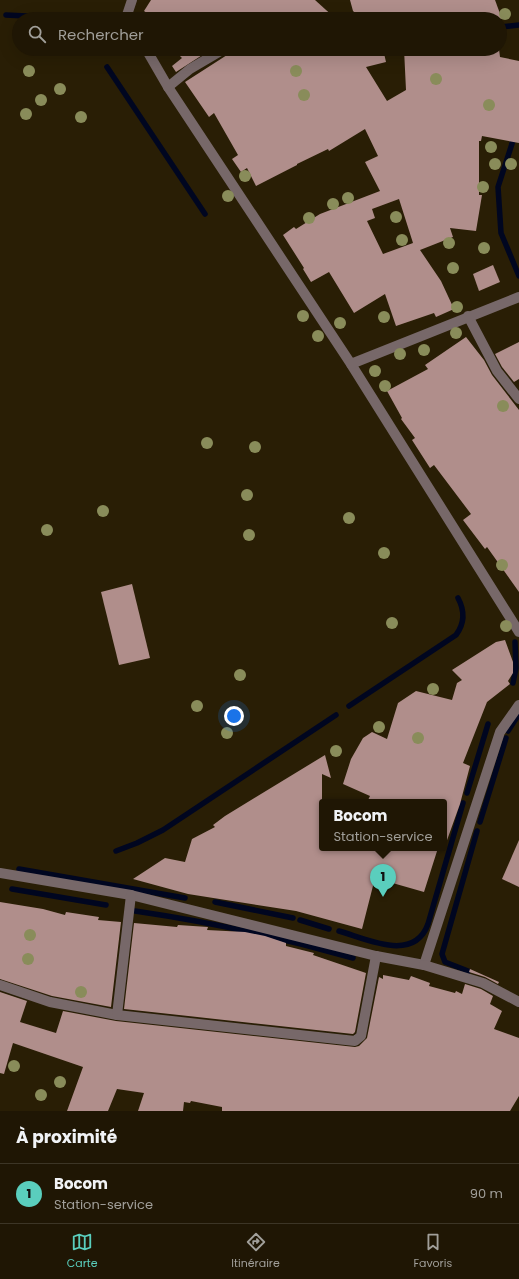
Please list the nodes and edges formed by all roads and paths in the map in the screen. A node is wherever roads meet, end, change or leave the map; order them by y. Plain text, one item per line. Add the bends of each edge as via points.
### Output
1 (132, 0) edge
2 (128, 12) edge
3 (150, 56) edge
4 (212, 56) edge
5 (168, 87) junction
6 (519, 297) edge
7 (468, 316) junction
8 (351, 364) junction
9 (519, 399) edge
10 (519, 632) edge
11 (519, 705) edge
12 (0, 873) edge
13 (131, 895) junction
14 (376, 956) junction
15 (424, 964) junction
16 (0, 985) edge
17 (519, 1002) edge
18 (117, 1015) junction

1 - 2 street
3 - 5 street
4 - 5 street via 190,69
5 - 8 street
6 - 7 street
7 - 8 street
7 - 9 street via 497,371
8 - 10 street
11 - 15 street via 500,732
12 - 13 street
13 - 14 street
13 - 18 street
14 - 15 street
14 - 18 street via 361,1036 355,1041
15 - 17 street via 483,983
16 - 18 street via 50,1002

